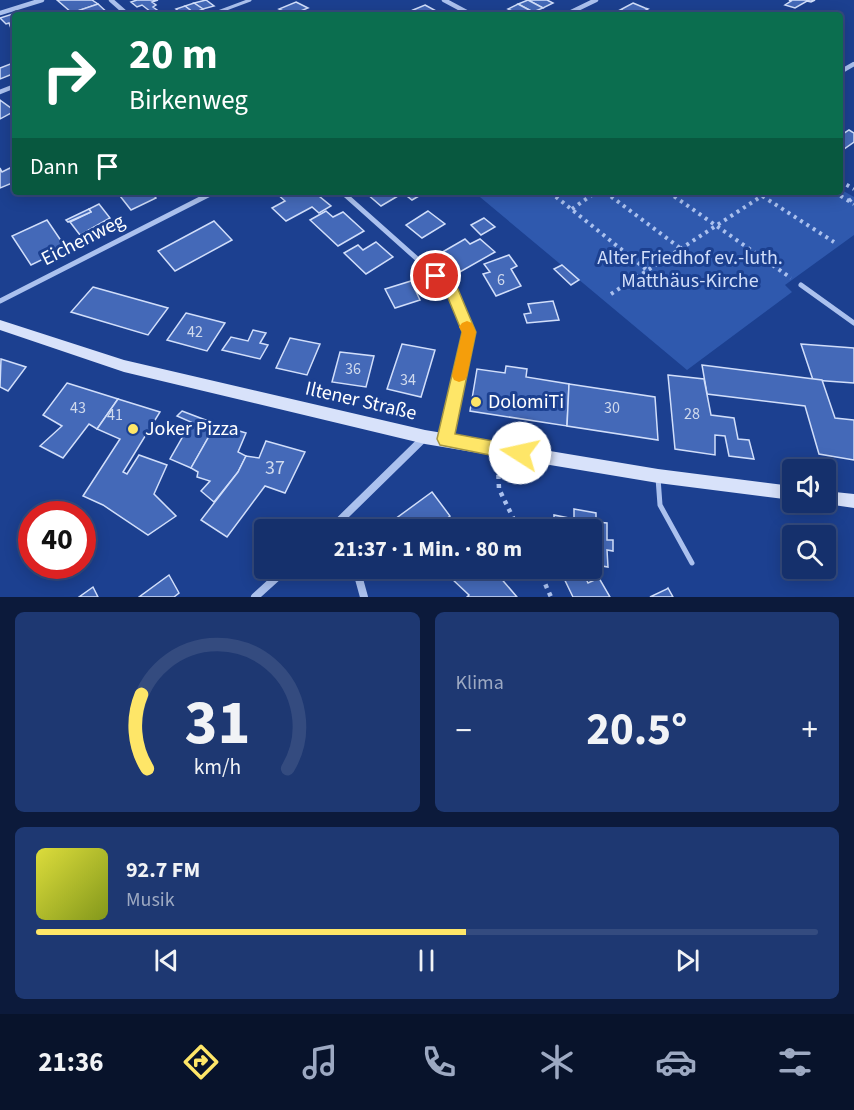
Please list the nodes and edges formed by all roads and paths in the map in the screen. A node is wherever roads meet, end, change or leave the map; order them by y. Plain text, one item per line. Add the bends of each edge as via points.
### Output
1 (42, 0) edge
2 (111, 0) edge
3 (250, 0) edge
4 (444, 0) edge
5 (596, 0) edge
6 (125, 12) edge
7 (218, 12) edge
8 (466, 12) edge
9 (571, 12) edge
10 (0, 13) edge
11 (208, 195) edge
12 (345, 195) edge
13 (554, 195) edge
14 (592, 195) edge
15 (609, 195) edge
16 (672, 195) edge
17 (839, 195) edge
18 (762, 196) joint
19 (854, 197) edge
20 (849, 201) junction
21 (854, 204) edge
22 (572, 209) junction
23 (715, 225) junction
24 (834, 242) dead end
25 (680, 248) junction
26 (647, 270) junction
27 (801, 285) joint
28 (611, 294) dead end
29 (0, 301) edge
30 (854, 323) edge
31 (0, 326) edge
32 (425, 437) junction
33 (445, 439) junction
34 (497, 450) junction
35 (658, 476) junction
36 (782, 492) edge
37 (836, 499) edge
38 (854, 501) edge
39 (342, 519) edge
40 (514, 519) edge
41 (692, 563) dead end
42 (275, 579) edge
43 (359, 579) edge
44 (543, 579) edge
45 (255, 597) edge
46 (364, 597) edge
47 (551, 597) edge

1 - 10 street
2 - 6 street
3 - 7 lane
4 - 8 street
5 - 9 street
11 - 29 street, Eichenweg
12 - 33 street via 452,290 469,332
13 - 22 path
14 - 22 path
15 - 25 path
16 - 23 path
17 - 20 path
18 - 23 path
18 - 24 path
19 - 20 path
20 - 21 path
22 - 26 path
23 - 25 path
23 - 27 path
25 - 26 path
26 - 28 path
27 - 30 street
31 - 32 street, Iltener Straße via 124,366
32 - 33 street, Iltener Straße
32 - 39 street
33 - 34 street, Iltener Straße
34 - 35 street, Iltener Straße
34 - 40 path via 499,489
35 - 36 street, Iltener Straße
35 - 41 lane via 660,506
37 - 38 street
42 - 45 street
43 - 46 street
44 - 47 path

